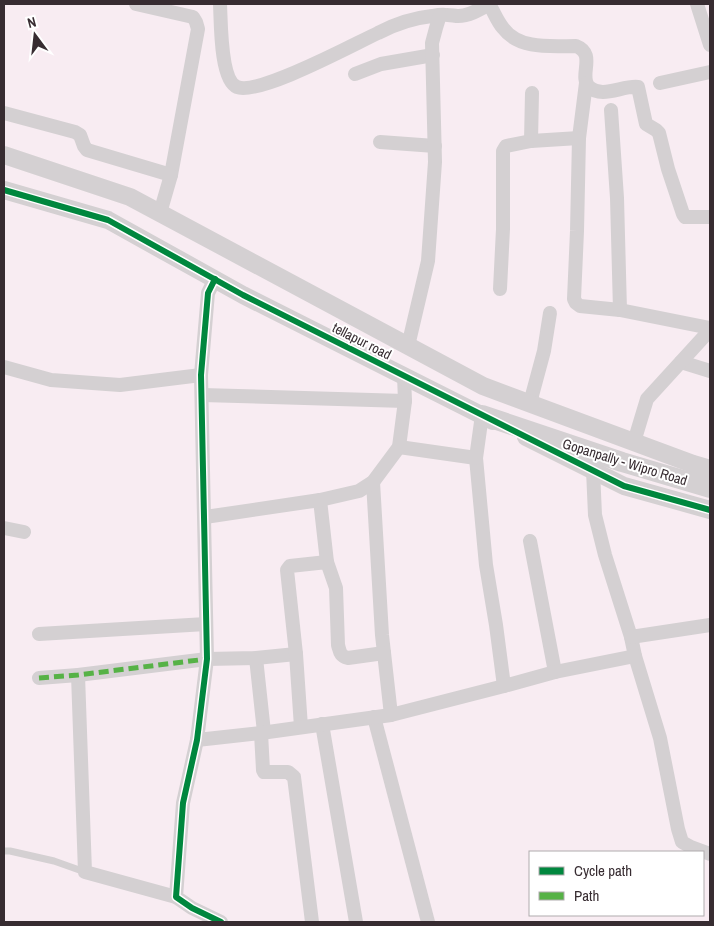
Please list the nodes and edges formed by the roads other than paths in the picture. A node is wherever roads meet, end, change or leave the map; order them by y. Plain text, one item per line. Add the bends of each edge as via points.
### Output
1 (136, 4) edge
2 (220, 4) edge
3 (490, 4) edge
4 (697, 4) edge
5 (440, 15) junction
6 (710, 45) edge
7 (433, 55) junction
8 (710, 72) edge
9 (355, 74) dead end
10 (586, 83) junction
11 (660, 83) dead end
12 (532, 93) dead end
13 (610, 110) dead end
14 (4, 113) edge
15 (579, 138) junction
16 (380, 142) dead end
17 (531, 142) junction
18 (435, 146) junction
19 (4, 155) edge
20 (169, 180) junction
21 (4, 190) edge
22 (160, 213) junction
23 (710, 217) edge
24 (215, 279) junction
25 (500, 289) dead end
26 (620, 310) junction
27 (550, 314) dead end
28 (710, 329) edge
29 (408, 346) junction
30 (681, 362) junction
31 (4, 368) edge
32 (710, 371) edge
33 (201, 375) junction
34 (404, 376) junction
35 (202, 395) junction
36 (405, 400) junction
37 (530, 403) junction
38 (482, 416) junction
39 (634, 442) junction
40 (399, 447) junction
41 (476, 458) junction
42 (710, 469) edge
43 (593, 470) junction
44 (373, 482) junction
45 (710, 488) edge
46 (320, 500) junction
47 (710, 510) edge
48 (204, 517) junction
49 (4, 528) edge
50 (24, 532) dead end
51 (530, 541) dead end
52 (327, 562) junction
53 (206, 624) junction
54 (710, 625) edge
55 (39, 634) dead end
56 (631, 637) junction
57 (384, 653) junction
58 (296, 654) junction
59 (635, 656) junction
60 (256, 658) junction
61 (206, 659) junction
62 (556, 672) junction
63 (78, 675) junction
64 (38, 678) dead end
65 (504, 686) junction
66 (391, 715) junction
67 (374, 717) junction
68 (322, 724) junction
69 (301, 727) junction
70 (262, 733) junction
71 (197, 740) junction
72 (4, 851) edge
73 (702, 851) edge
74 (85, 872) junction
75 (176, 897) junction
76 (221, 922) edge
77 (312, 922) edge
78 (356, 922) edge
79 (428, 922) edge

1 - 20 street via 193,17 198,29
2 - 5 street via 225,68 231,82 239,88 290,76 386,28 415,18
3 - 5 street via 464,16
3 - 10 street via 504,30 516,39 535,46 581,48 586,54
4 - 6 street
5 - 7 street via 432,43
7 - 9 street via 380,64
7 - 18 street
8 - 11 street
10 - 15 street
10 - 23 street via 598,91 638,87 646,124 659,133 683,214 686,217
12 - 17 street
13 - 26 street via 617,198
14 - 20 street via 76,132 87,150
15 - 17 street
15 - 26 street via 574,299 580,306
16 - 18 street
17 - 25 street via 506,146 503,151
18 - 29 street via 428,261
19 - 22 street via 130,197
20 - 22 street
21 - 24 street, tellapur road via 108,220
22 - 29 street
24 - 33 street via 208,293
24 - 34 street, tellapur road
26 - 28 street
27 - 37 street
28 - 30 street
29 - 37 street via 483,386
30 - 32 street
30 - 39 street via 648,399
31 - 33 street via 52,380 120,385
33 - 35 street
34 - 36 street
34 - 38 street, tellapur road
35 - 36 street
35 - 48 street
36 - 40 street
37 - 39 street
38 - 41 street
38 - 43 street, tellapur road
38 - 45 main road, Gopanpally - Wipro Road
39 - 42 street
40 - 41 street
40 - 44 street
41 - 65 street via 486,565
43 - 47 street, tellapur road via 624,486
43 - 56 street via 595,515
44 - 46 street via 359,491
44 - 57 street
46 - 48 street
46 - 52 street
48 - 53 street
49 - 50 street
51 - 62 street
52 - 57 street via 336,588 341,653 348,658
52 - 58 street via 290,566 287,570
53 - 55 street
53 - 61 street
54 - 56 street
56 - 59 street
57 - 66 street
58 - 60 street
58 - 69 street
59 - 62 street
59 - 73 street via 660,738 682,842
60 - 61 street
60 - 70 street
61 - 63 street
61 - 71 street
62 - 65 street
63 - 64 street
63 - 74 street
65 - 66 street
66 - 67 street
67 - 68 street
67 - 79 street
68 - 69 street
68 - 78 street
69 - 70 street
70 - 71 street
70 - 77 street via 264,772 288,772 294,777
71 - 75 street via 183,803
72 - 74 lane via 54,861
74 - 75 street
75 - 76 street

